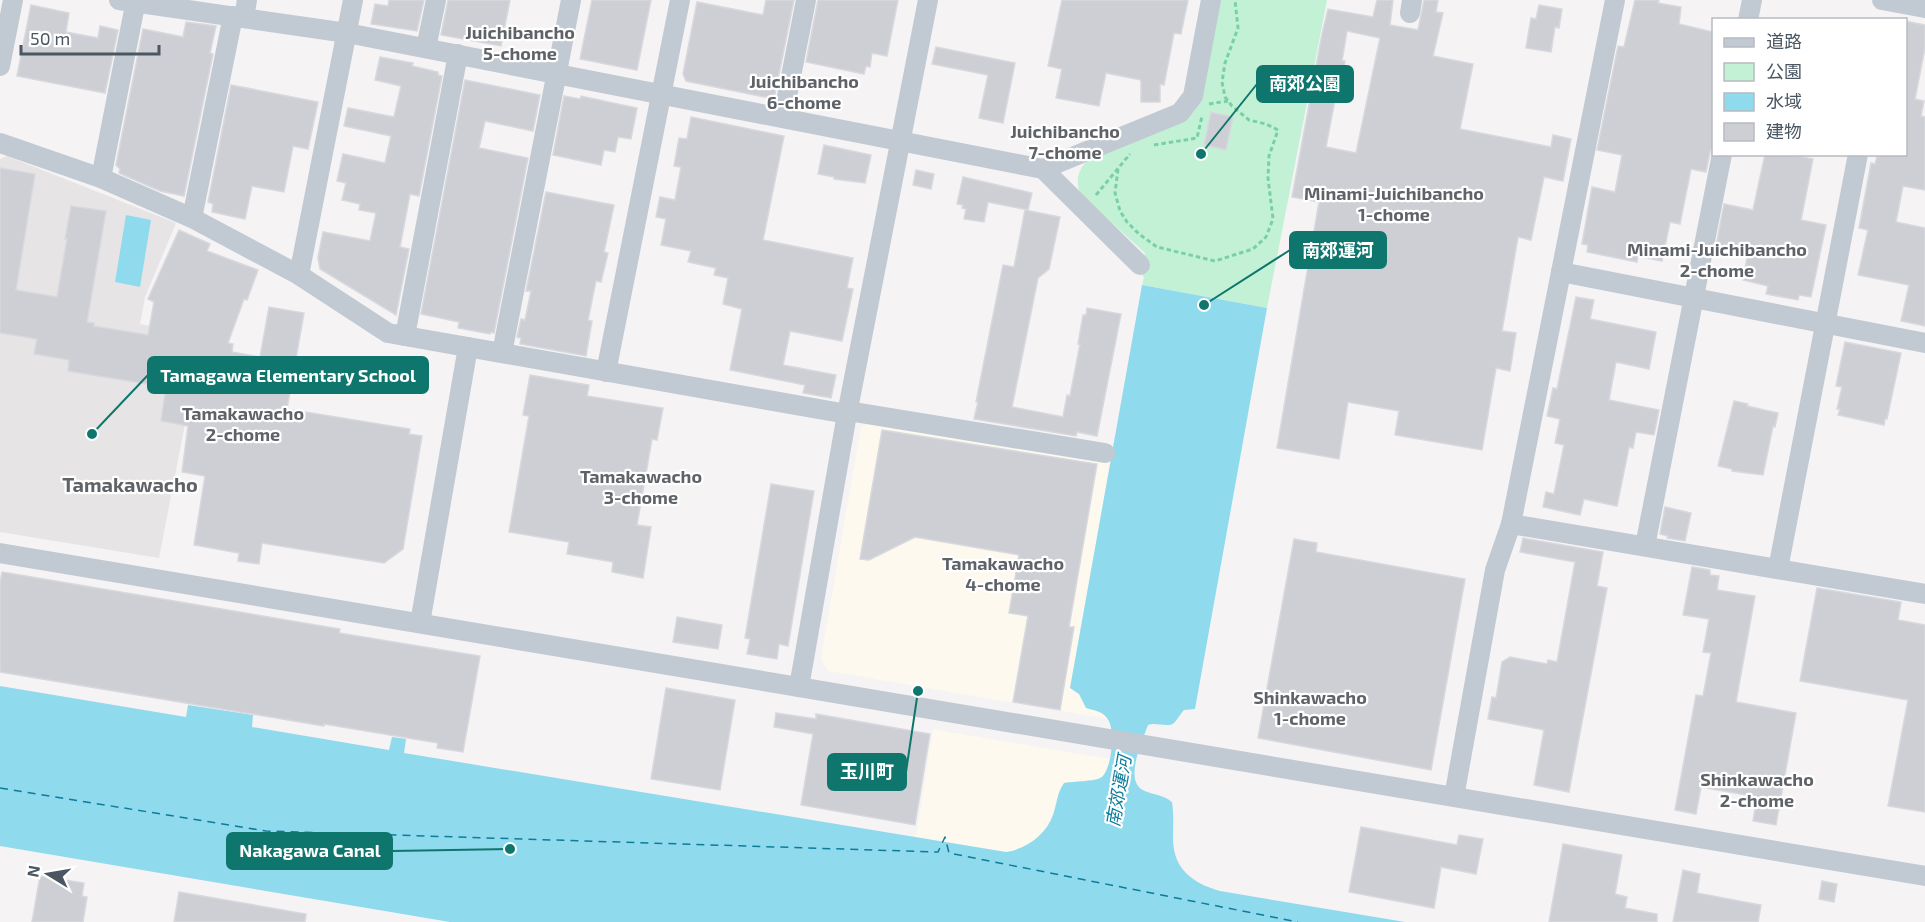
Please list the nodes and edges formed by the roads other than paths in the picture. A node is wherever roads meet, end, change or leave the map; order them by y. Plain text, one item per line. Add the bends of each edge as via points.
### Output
1 (13, 0) edge
2 (353, 0) edge
3 (436, 0) edge
4 (571, 0) edge
5 (680, 0) edge
6 (806, 0) edge
7 (928, 0) edge
8 (1211, 0) edge
9 (1615, 0) edge
10 (1752, 0) edge
11 (130, 1) edge
12 (1886, 5) edge
13 (1925, 9) edge
14 (241, 12) edge
15 (1748, 18) edge
16 (347, 33) junction
17 (426, 48) junction
18 (458, 54) junction
19 (0, 66) edge
20 (556, 74) junction
21 (661, 94) junction
22 (783, 117) junction
23 (900, 140) junction
24 (0, 143) edge
25 (1722, 156) edge
26 (1858, 156) edge
27 (1043, 169) junction
28 (101, 178) junction
29 (192, 218) junction
30 (1140, 265) dead end
31 (1561, 272) junction
32 (299, 275) junction
33 (1695, 298) junction
34 (1826, 323) junction
35 (405, 336) junction
36 (1925, 343) edge
37 (468, 347) junction
38 (502, 353) junction
39 (606, 372) junction
40 (848, 413) junction
41 (1105, 453) dead end
42 (1511, 524) junction
43 (1645, 546) junction
44 (0, 553) edge
45 (1778, 569) junction
46 (1925, 594) edge
47 (420, 623) junction
48 (799, 687) junction
49 (1454, 797) junction
50 (1925, 876) edge

1 - 19 street
2 - 16 street
3 - 17 street
4 - 20 street
5 - 21 street
6 - 22 street
7 - 23 street
8 - 27 street via 1193,96 1180,113
9 - 31 street
10 - 15 street
11 - 14 street
11 - 28 street
12 - 13 street
14 - 16 street
14 - 29 street
16 - 17 street
16 - 32 street
17 - 18 street
18 - 20 street
18 - 35 street
20 - 21 street
20 - 38 street
21 - 22 street
21 - 39 street
22 - 23 street
23 - 27 street
23 - 40 street
24 - 28 street
25 - 33 street
26 - 34 street
27 - 30 street
28 - 29 street
29 - 32 street
31 - 33 street
31 - 42 street
32 - 35 street via 388,333
33 - 34 street
33 - 43 street
34 - 36 street
34 - 45 street
35 - 37 street
37 - 38 street
37 - 47 street
38 - 39 street
39 - 40 street
40 - 41 street
40 - 48 street
42 - 43 street
42 - 49 street via 1495,570
43 - 45 street
44 - 47 street
45 - 46 street
47 - 48 street
48 - 49 street
49 - 50 street

